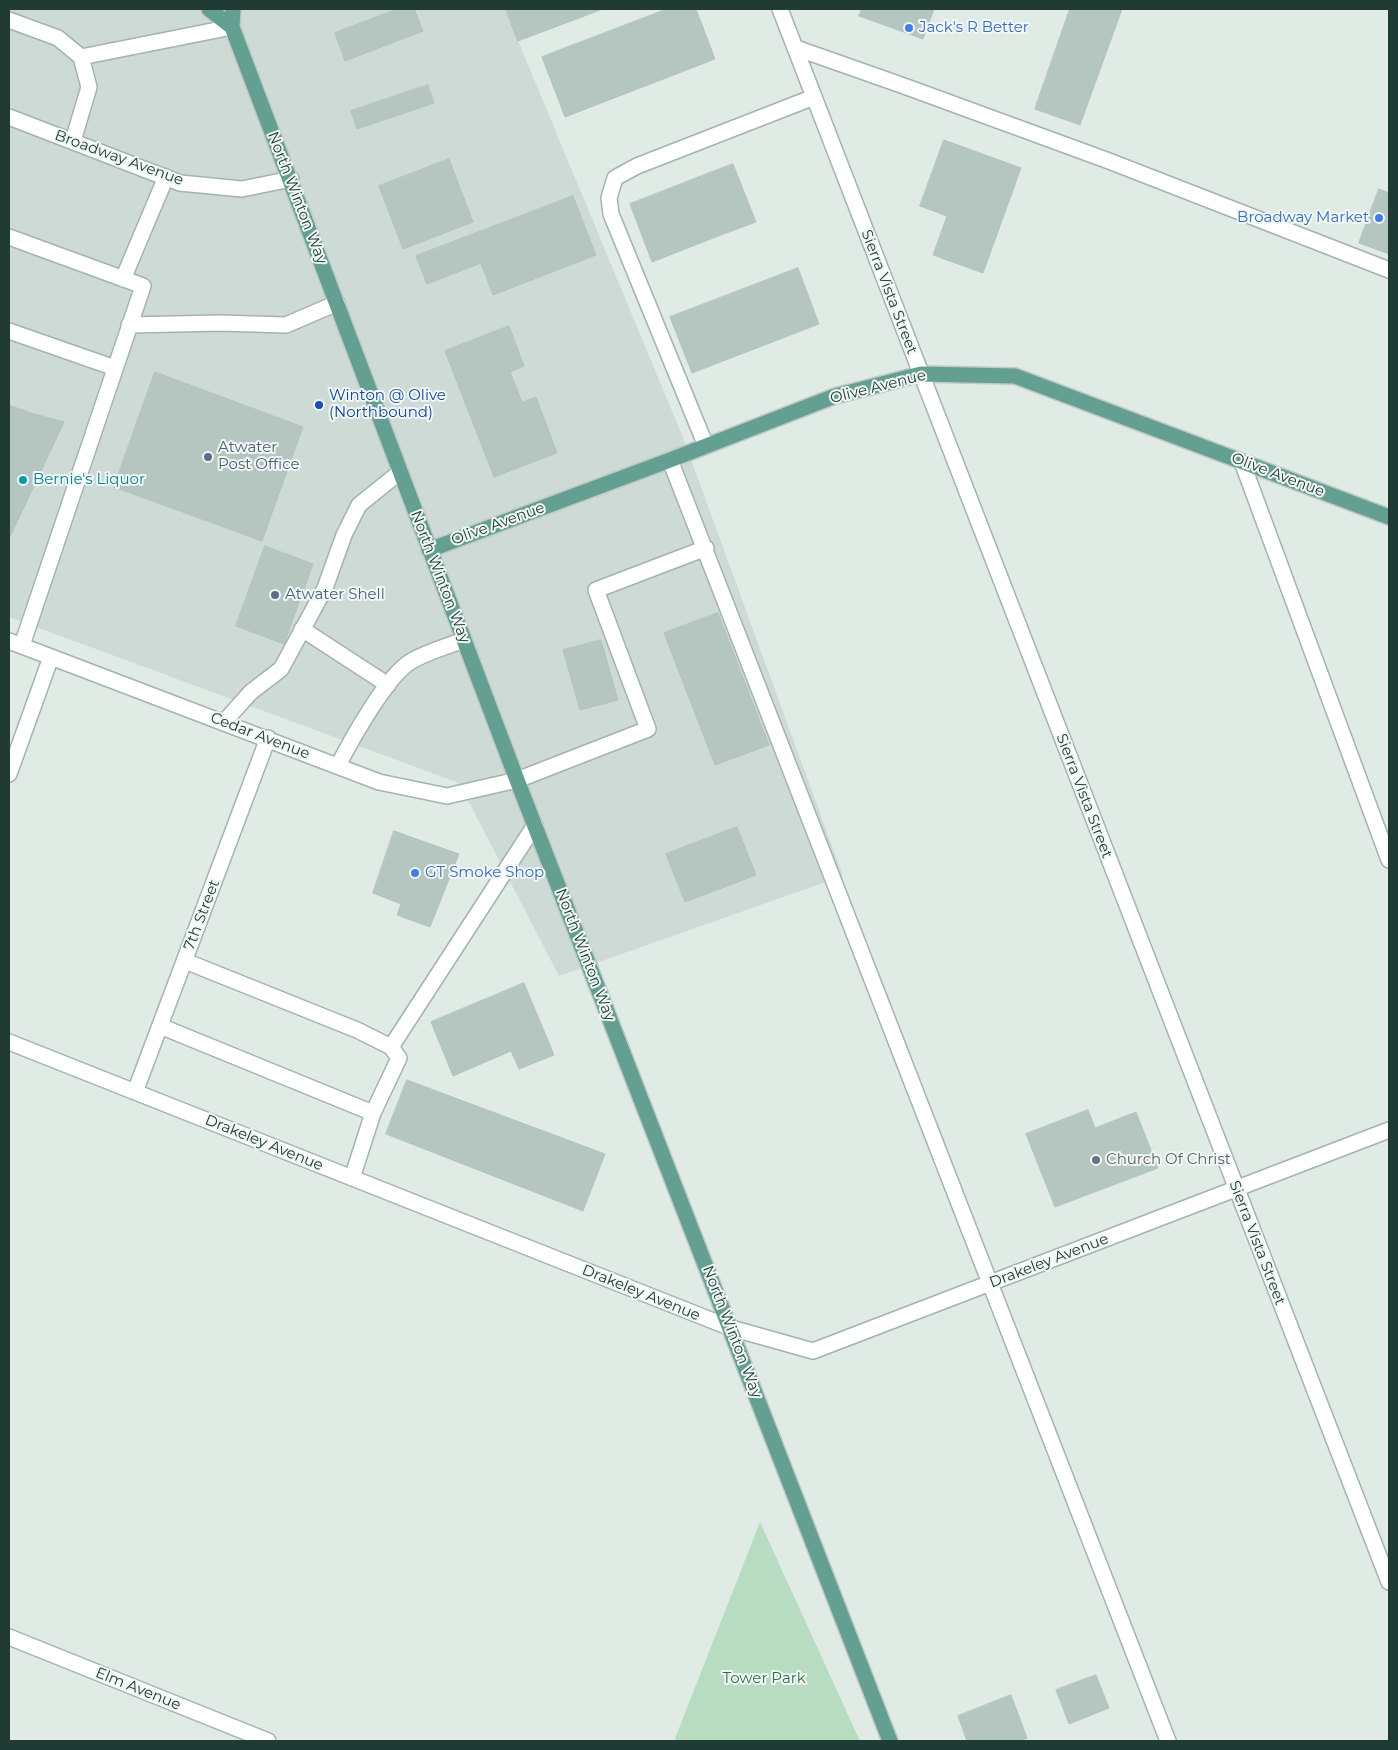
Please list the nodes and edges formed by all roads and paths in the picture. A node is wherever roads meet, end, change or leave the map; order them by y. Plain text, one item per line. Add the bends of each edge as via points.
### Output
1 (209, 9) edge
2 (232, 9) edge
3 (780, 9) edge
4 (9, 20) edge
5 (232, 27) junction
6 (796, 48) junction
7 (81, 57) junction
8 (814, 97) junction
9 (9, 117) edge
10 (73, 141) junction
11 (166, 177) junction
12 (291, 180) junction
13 (9, 237) edge
14 (1389, 270) edge
15 (124, 279) junction
16 (337, 303) junction
17 (129, 325) junction
18 (9, 331) edge
19 (115, 368) junction
20 (921, 374) junction
21 (706, 446) junction
22 (670, 460) junction
23 (1242, 462) junction
24 (400, 472) junction
25 (1389, 517) edge
26 (706, 548) junction
27 (429, 550) junction
28 (302, 629) junction
29 (464, 640) junction
30 (15, 643) edge
31 (51, 656) junction
32 (388, 685) junction
33 (224, 722) junction
34 (268, 738) junction
35 (338, 766) junction
36 (9, 774) edge
37 (517, 780) junction
38 (535, 825) junction
39 (1389, 860) edge
40 (184, 961) junction
41 (160, 1026) junction
42 (9, 1042) edge
43 (391, 1047) junction
44 (135, 1092) junction
45 (373, 1114) junction
46 (1389, 1130) edge
47 (352, 1178) junction
48 (1236, 1189) junction
49 (990, 1283) junction
50 (731, 1328) junction
51 (1389, 1582) edge
52 (9, 1637) edge
53 (268, 1741) edge
54 (890, 1741) edge
55 (1168, 1741) edge

1 - 5 main road
2 - 5 main road, North Winton Way
3 - 6 street, Sierra Vista Street
4 - 7 street via 58,38
5 - 7 street
5 - 12 main road, North Winton Way
6 - 8 street, Sierra Vista Street
6 - 14 street via 1099,158
7 - 10 street via 89,87
8 - 20 street, Sierra Vista Street
8 - 21 street via 637,166 615,178 609,198 611,214
9 - 10 street, Broadway Avenue
10 - 11 street, Broadway Avenue
11 - 12 street, Broadway Avenue via 180,183 242,189
11 - 15 street
12 - 16 main road, North Winton Way
13 - 15 street
15 - 17 street via 143,286
16 - 17 street via 286,325
16 - 24 main road, North Winton Way
17 - 19 street
18 - 19 street
19 - 30 street
20 - 21 main road, Olive Avenue via 835,396
20 - 23 main road, Olive Avenue via 1015,376
20 - 48 street, Sierra Vista Street
21 - 22 main road, Olive Avenue
22 - 26 street
22 - 27 main road, Olive Avenue
23 - 25 main road, Olive Avenue
23 - 39 street
24 - 27 main road, North Winton Way
24 - 28 street via 358,505 325,588
26 - 37 street, Cedar Avenue via 596,590 648,729
26 - 49 street
27 - 29 main road, North Winton Way
28 - 32 street
28 - 33 street via 281,669 251,692
29 - 32 street via 410,662
29 - 37 main road, North Winton Way
30 - 31 street, Cedar Avenue
31 - 33 street, Cedar Avenue
31 - 36 street
32 - 35 street
33 - 34 street, Cedar Avenue
34 - 35 street, Cedar Avenue
34 - 40 street, 7th Street
35 - 37 street, Cedar Avenue via 379,782 447,796
37 - 38 main road, North Winton Way
38 - 43 street
38 - 50 main road, North Winton Way
40 - 41 street, 7th Street
40 - 43 street
41 - 44 street, 7th Street
41 - 45 street
42 - 44 street, Drakeley Avenue
43 - 45 street via 398,1058
44 - 47 street, Drakeley Avenue
45 - 47 street
46 - 48 street, Drakeley Avenue
47 - 50 street, Drakeley Avenue
48 - 49 street, Drakeley Avenue
48 - 51 street, Sierra Vista Street
49 - 50 street, Drakeley Avenue via 813,1352
49 - 55 street
50 - 54 main road, North Winton Way
52 - 53 street, Elm Avenue

